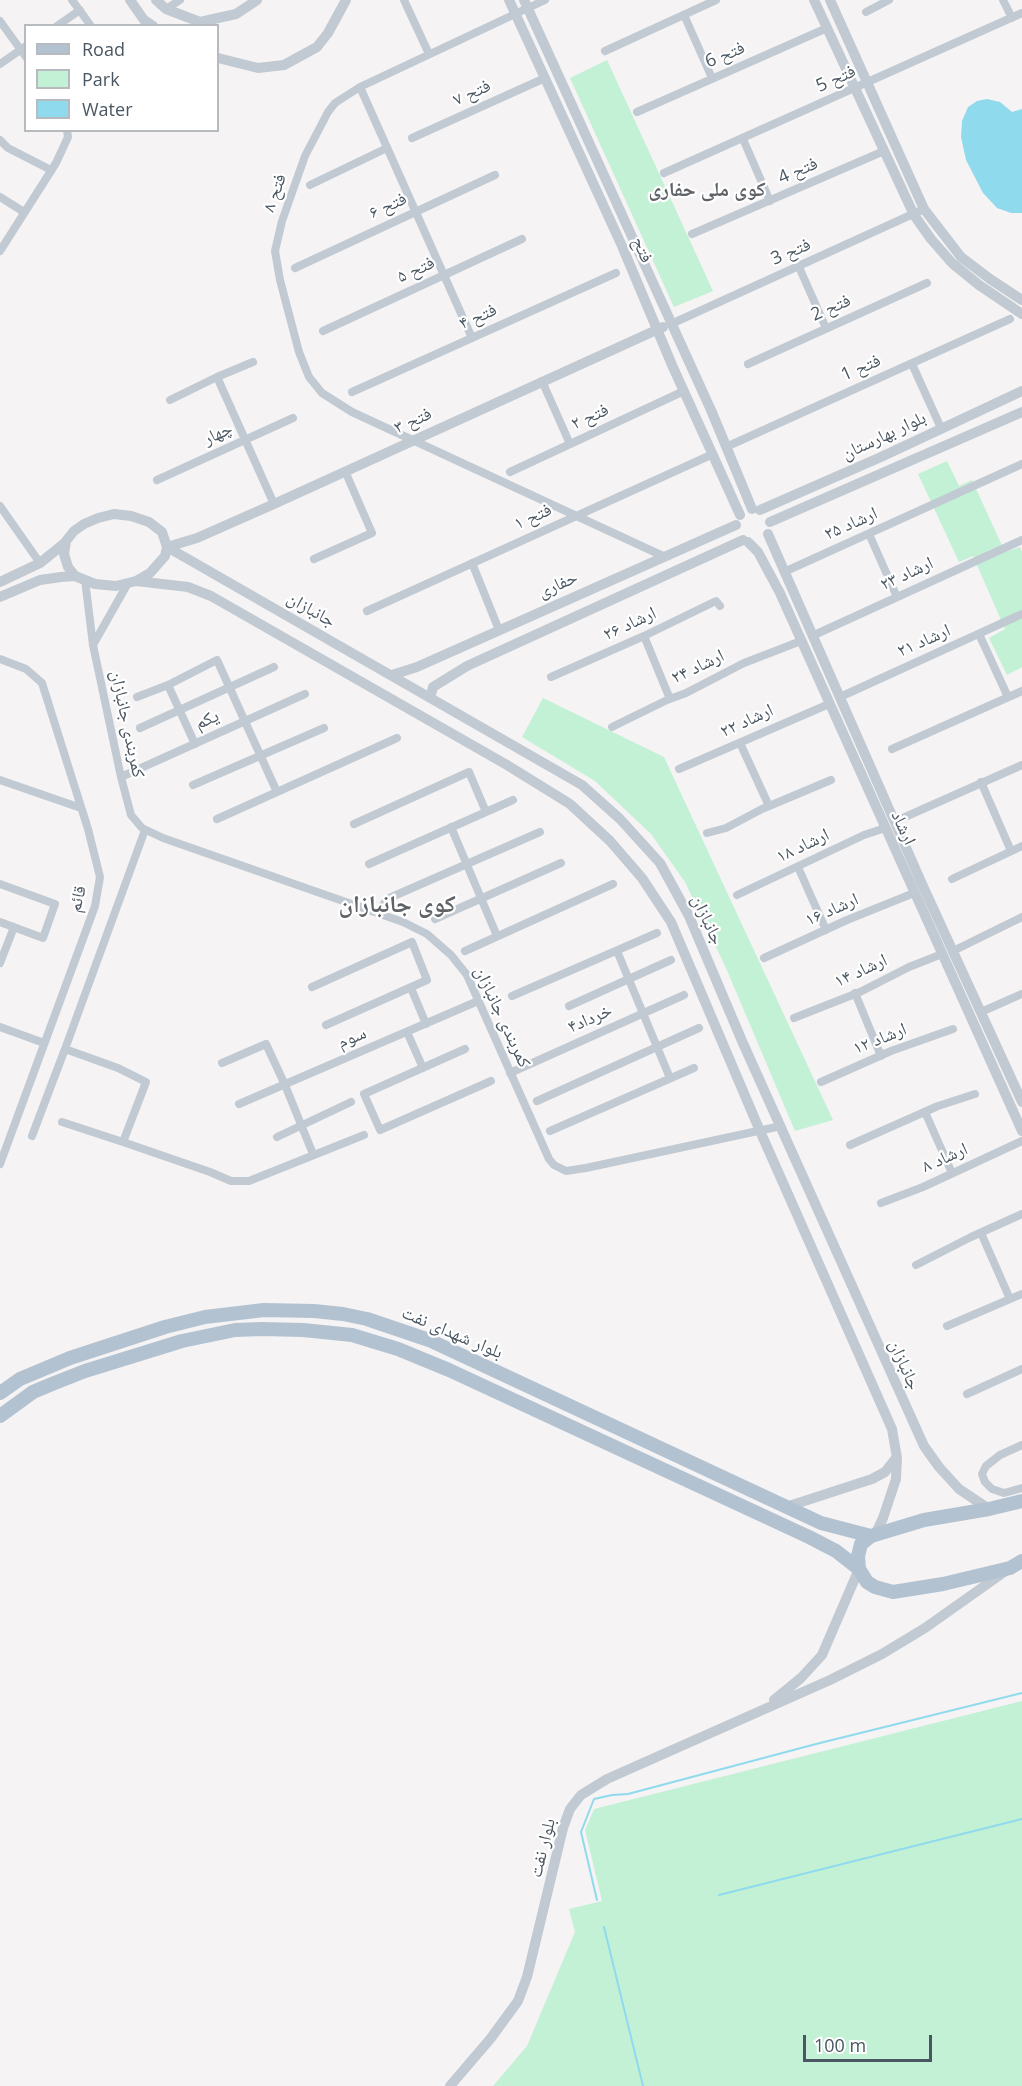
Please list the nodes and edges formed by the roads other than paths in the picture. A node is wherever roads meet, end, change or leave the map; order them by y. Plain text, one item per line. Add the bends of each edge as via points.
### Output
1 (72, 0) edge
2 (130, 0) edge
3 (156, 0) edge
4 (180, 0) edge
5 (257, 0) edge
6 (346, 0) edge
7 (404, 0) edge
8 (509, 0) edge
9 (545, 0) edge
10 (716, 0) edge
11 (814, 0) edge
12 (830, 0) edge
13 (890, 0) edge
14 (1003, 0) edge
15 (526, 4) edge
16 (166, 9) junction
17 (80, 10) junction
18 (866, 12) dead end
19 (1022, 13) edge
20 (515, 14) junction
21 (236, 15) junction
22 (684, 15) junction
23 (1012, 18) junction
24 (0, 21) edge
25 (60, 24) edge
26 (90, 24) edge
27 (150, 24) edge
28 (219, 25) edge
29 (827, 28) junction
30 (24, 51) edge
31 (605, 51) dead end
32 (429, 54) junction
33 (219, 58) edge
34 (0, 64) edge
35 (545, 78) junction
36 (712, 78) junction
37 (867, 82) junction
38 (360, 87) junction
39 (855, 88) junction
40 (637, 112) dead end
41 (67, 132) edge
42 (412, 138) dead end
43 (743, 139) junction
44 (0, 140) edge
45 (387, 148) junction
46 (884, 151) junction
47 (51, 170) junction
48 (664, 173) dead end
49 (495, 175) dead end
50 (310, 185) dead end
51 (0, 197) edge
52 (770, 201) junction
53 (924, 209) junction
54 (416, 212) junction
55 (24, 213) junction
56 (914, 215) junction
57 (692, 234) dead end
58 (522, 239) dead end
59 (0, 250) edge
60 (295, 267) dead end
61 (799, 267) junction
62 (616, 273) dead end
63 (444, 275) junction
64 (927, 283) dead end
65 (1022, 300) edge
66 (1022, 314) edge
67 (1010, 319) dead end
68 (671, 324) junction
69 (826, 328) junction
70 (657, 329) junction
71 (323, 331) dead end
72 (472, 338) junction
73 (252, 362) dead end
74 (748, 364) dead end
75 (912, 364) junction
76 (217, 378) junction
77 (543, 381) junction
78 (684, 391) junction
79 (352, 392) dead end
80 (1022, 392) edge
81 (170, 400) dead end
82 (1022, 412) edge
83 (293, 418) dead end
84 (941, 428) junction
85 (245, 440) junction
86 (411, 440) junction
87 (570, 444) junction
88 (726, 447) junction
89 (713, 454) junction
90 (1022, 464) edge
91 (345, 471) junction
92 (510, 472) dead end
93 (157, 480) dead end
94 (274, 504) junction
95 (0, 506) edge
96 (756, 509) junction
97 (575, 516) junction
98 (738, 520) junction
99 (769, 528) junction
100 (869, 534) junction
101 (66, 541) junction
102 (746, 541) junction
103 (1019, 541) edge
104 (167, 547) junction
105 (663, 556) junction
106 (314, 559) dead end
107 (40, 563) junction
108 (472, 563) junction
109 (784, 572) junction
110 (80, 578) junction
111 (0, 582) edge
112 (132, 582) junction
113 (0, 597) edge
114 (897, 597) junction
115 (720, 606) dead end
116 (368, 611) dead end
117 (1022, 614) edge
118 (499, 630) junction
119 (979, 634) junction
120 (644, 636) junction
121 (812, 636) junction
122 (801, 640) junction
123 (93, 645) junction
124 (0, 659) edge
125 (274, 667) dead end
126 (392, 675) junction
127 (551, 677) dead end
128 (168, 685) junction
129 (231, 687) junction
130 (1022, 691) edge
131 (306, 694) dead end
132 (137, 697) dead end
133 (840, 697) junction
134 (1008, 697) junction
135 (430, 698) junction
136 (670, 699) junction
137 (829, 704) junction
138 (180, 710) junction
139 (246, 721) junction
140 (612, 727) dead end
141 (140, 728) dead end
142 (324, 729) dead end
143 (397, 738) dead end
144 (740, 743) junction
145 (195, 744) junction
146 (517, 748) junction
147 (892, 748) dead end
148 (261, 756) junction
149 (507, 765) junction
150 (1022, 765) edge
151 (679, 769) dead end
152 (121, 777) junction
153 (0, 780) edge
154 (831, 780) dead end
155 (981, 782) junction
156 (193, 785) dead end
157 (277, 792) junction
158 (513, 800) dead end
159 (769, 806) junction
160 (81, 808) junction
161 (486, 812) junction
162 (217, 819) dead end
163 (896, 821) junction
164 (354, 824) dead end
165 (451, 827) junction
166 (885, 828) junction
167 (145, 830) junction
168 (540, 832) dead end
169 (707, 833) dead end
170 (1022, 846) edge
171 (1011, 851) junction
172 (911, 857) junction
173 (900, 862) junction
174 (561, 863) dead end
175 (369, 864) dead end
176 (466, 864) junction
177 (798, 867) junction
178 (952, 879) dead end
179 (0, 884) edge
180 (613, 884) dead end
181 (914, 893) junction
182 (737, 895) dead end
183 (481, 899) junction
184 (378, 913) junction
185 (1022, 917) edge
186 (435, 919) dead end
187 (0, 922) edge
188 (14, 927) junction
189 (826, 930) junction
190 (657, 933) dead end
191 (497, 936) junction
192 (465, 951) dead end
193 (616, 951) junction
194 (948, 952) junction
195 (764, 958) dead end
196 (671, 960) dead end
197 (0, 963) edge
198 (629, 979) junction
199 (961, 982) junction
200 (312, 987) dead end
201 (411, 987) junction
202 (855, 993) junction
203 (1022, 994) edge
204 (684, 995) dead end
205 (512, 996) dead end
206 (478, 1001) junction
207 (569, 1006) dead end
208 (981, 1012) junction
209 (643, 1013) junction
210 (794, 1018) dead end
211 (426, 1024) junction
212 (326, 1025) dead end
213 (0, 1027) edge
214 (699, 1028) dead end
215 (953, 1029) dead end
216 (407, 1032) junction
217 (44, 1043) junction
218 (657, 1047) junction
219 (65, 1049) junction
220 (465, 1049) dead end
221 (881, 1056) junction
222 (222, 1063) dead end
223 (423, 1068) junction
224 (694, 1068) dead end
225 (510, 1073) junction
226 (670, 1078) junction
227 (491, 1081) dead end
228 (821, 1082) dead end
229 (285, 1085) junction
230 (975, 1094) dead end
231 (537, 1101) dead end
232 (351, 1102) dead end
233 (239, 1104) dead end
234 (1019, 1105) edge
235 (925, 1112) junction
236 (62, 1122) dead end
237 (301, 1126) junction
238 (781, 1126) junction
239 (550, 1131) dead end
240 (760, 1131) junction
241 (1022, 1131) edge
242 (364, 1135) dead end
243 (32, 1136) dead end
244 (277, 1137) dead end
245 (1022, 1141) edge
246 (123, 1142) junction
247 (850, 1145) dead end
248 (313, 1154) junction
249 (0, 1164) edge
250 (952, 1173) junction
251 (881, 1203) dead end
252 (1022, 1214) edge
253 (981, 1233) junction
254 (916, 1265) dead end
255 (1022, 1294) edge
256 (1010, 1299) junction
257 (947, 1326) dead end
258 (1022, 1369) edge
259 (0, 1393) edge
260 (967, 1394) dead end
261 (0, 1416) edge
262 (1022, 1445) edge
263 (897, 1458) junction
264 (1022, 1488) edge
265 (1022, 1501) edge
266 (786, 1507) junction
267 (989, 1509) junction
268 (873, 1535) junction
269 (1016, 1564) edge
270 (859, 1569) junction
271 (762, 1709) junction
272 (450, 2086) edge

1 - 17 street
2 - 27 street
3 - 16 street
4 - 16 street
5 - 21 street
6 - 33 street via 317,48 284,65 258,68
7 - 32 street
8 - 20 street, فتح
9 - 15 street, فتح ۸
10 - 22 street
11 - 29 street
12 - 37 street
13 - 18 street
14 - 23 street
15 - 20 street, فتح ۸
15 - 68 street, فتح
16 - 21 street via 200,22
17 - 25 street
17 - 26 street
19 - 23 street, فتح 5
20 - 32 street, فتح ۸
20 - 35 street, فتح
21 - 28 street
22 - 31 street
22 - 36 street
23 - 37 street, فتح 5
24 - 30 street
29 - 36 street, فتح 6
29 - 39 street
30 - 34 street
32 - 38 street, فتح ۸
35 - 42 street, فتح ۷
35 - 70 street, فتح
36 - 40 street, فتح 6
37 - 39 street, فتح 5
37 - 53 street
38 - 45 street
38 - 86 street, فتح ۸ via 328,112 301,167 275,251 288,314 309,377 322,393 352,412
39 - 43 street, فتح 5
39 - 46 street
41 - 47 street
43 - 48 street, فتح 5
43 - 52 street
44 - 47 street
45 - 50 street
45 - 54 street
46 - 52 street, فتح 4
46 - 56 street
47 - 55 street
49 - 54 street, فتح ۶
51 - 55 street
52 - 57 street, فتح 4
53 - 56 street, فتح 3
53 - 65 street via 961,256
54 - 60 street, فتح ۶
54 - 63 street
55 - 59 street
56 - 61 street, فتح 3
56 - 66 street via 952,263
58 - 63 street, فتح ۵
61 - 68 street, فتح 3
61 - 69 street
62 - 72 street, فتح ۴
63 - 71 street, فتح ۵
63 - 72 street
64 - 69 street, فتح 2
67 - 75 street, فتح 1
68 - 70 street, فتح ۳
68 - 88 street, فتح
69 - 74 street, فتح 2
70 - 77 street, فتح ۳
70 - 78 street, فتح
72 - 79 street, فتح ۴
73 - 76 street
75 - 84 street
75 - 88 street, فتح 1
76 - 81 street
76 - 85 street
77 - 86 street, فتح ۳
77 - 87 street
78 - 87 street, فتح ۲
78 - 89 street, فتح
80 - 84 street, بلوار بهارستان
82 - 99 street, بلوار بهارستان
83 - 85 street, چهار
84 - 96 street, بلوار بهارستان
85 - 93 street, چهار
85 - 94 street
86 - 91 street, فتح ۳
86 - 97 street, فتح ۸
87 - 92 street, فتح ۲
88 - 96 street, فتح
89 - 97 street, فتح ۱
89 - 98 street, فتح
90 - 100 street, ارشاد ۲۵
91 - 94 street, فتح ۳
91 - 106 street via 372,532
94 - 104 street, فتح ۳
95 - 107 street
96 - 98 street
96 - 99 street via 764,513
97 - 105 street, فتح ۸
97 - 108 street, فتح ۱
98 - 102 street via 737,530
98 - 105 street, حفاری
99 - 102 street via 760,542
99 - 109 street, ارشاد
100 - 109 street, ارشاد ۲۵
100 - 114 street
101 - 104 street via 84,524 114,514 149,522 162,532
101 - 107 street
101 - 110 street via 68,567
102 - 122 street, ارشاد via 758,552
102 - 135 street, حفاری via 467,666 433,687
103 - 114 street, ارشاد ۲۳
104 - 112 street via 159,566
104 - 126 street, جانبازان
105 - 118 street, حفاری
107 - 111 street
108 - 116 street, فتح ۱
108 - 118 street
109 - 121 street, ارشاد
110 - 112 street via 116,586
110 - 113 street via 40,580
110 - 123 street, کمربندی جانبازان
112 - 123 street
112 - 149 street, جانبازان via 188,587 211,596
114 - 121 street, ارشاد ۲۳
115 - 120 street, ارشاد ۲۶ via 716,601
117 - 119 street, ارشاد ۲۱
118 - 126 street, حفاری
119 - 133 street, ارشاد ۲۱
119 - 134 street
120 - 127 street, ارشاد ۲۶
120 - 136 street
121 - 122 street
121 - 133 street, ارشاد
122 - 136 street, ارشاد ۲۴
122 - 137 street, ارشاد
123 - 152 street, کمربندی جانبازان
124 - 160 street, قائم via 26,669 42,683
125 - 129 street
126 - 135 street, جانبازان
128 - 129 street via 217,660
128 - 132 street
128 - 138 street
129 - 138 street
129 - 139 street
130 - 134 street
131 - 139 street, یکم
133 - 163 street, ارشاد
134 - 147 street
135 - 146 street, جانبازان
136 - 140 street, ارشاد ۲۴
137 - 144 street, ارشاد ۲۲
137 - 166 street, ارشاد
138 - 141 street
138 - 145 street
139 - 145 street, یکم
139 - 148 street
142 - 148 street
143 - 157 street
144 - 151 street, ارشاد ۲۲
144 - 159 street
145 - 152 street, یکم
146 - 149 street
146 - 238 street, جانبازان via 582,785 660,863 689,916
148 - 156 street
148 - 157 street
149 - 240 street, جانبازان via 570,804 642,878 671,922
150 - 155 street
152 - 167 street, کمربندی جانبازان via 131,815
153 - 160 street
154 - 159 street
155 - 163 street
155 - 171 street
157 - 162 street
158 - 161 street
159 - 169 street via 726,828
160 - 217 street, قائم via 100,877 95,906
161 - 164 street via 469,772
161 - 165 street
163 - 172 street, ارشاد
165 - 175 street
165 - 176 street
166 - 173 street, ارشاد
166 - 177 street, ارشاد ۱۸
167 - 184 street, کمربندی جانبازان
167 - 219 street
168 - 176 street
170 - 171 street
171 - 178 street
172 - 173 street
172 - 194 street, ارشاد
173 - 181 street, ارشاد
174 - 183 street
176 - 183 street
176 - 184 street via 387,899
177 - 182 street, ارشاد ۱۸
177 - 189 street
179 - 188 street via 55,904 43,938
180 - 191 street
181 - 189 street, ارشاد ۱۶
181 - 194 street, ارشاد
183 - 186 street
183 - 191 street
184 - 206 street, کمربندی جانبازان via 427,934 451,955 467,975
185 - 194 street, ارشاد ۱۴
187 - 188 street
188 - 197 street
189 - 195 street, ارشاد ۱۶
190 - 193 street
191 - 192 street
193 - 198 street
193 - 205 street
194 - 199 street, ارشاد
194 - 202 street, ارشاد ۱۴
196 - 198 street
198 - 207 street
198 - 209 street
199 - 208 street, ارشاد
199 - 234 street, ارشاد
200 - 201 street via 412,942 427,980
201 - 211 street
201 - 212 street
202 - 210 street, ارشاد ۱۴
202 - 221 street
203 - 208 street
204 - 209 street, خرداد۴
206 - 211 street, سوم
206 - 225 street, کمربندی جانبازان
208 - 234 street, ارشاد
209 - 218 street
209 - 225 street, خرداد۴
211 - 216 street, سوم
213 - 217 street
214 - 218 street
215 - 221 street, ارشاد ۱۲
216 - 223 street
216 - 229 street, سوم
217 - 249 street, قائم
218 - 226 street
218 - 231 street
219 - 243 street
219 - 246 street via 146,1082
220 - 223 street
221 - 228 street, ارشاد ۱۲
222 - 229 street via 266,1044
223 - 227 street via 364,1094 380,1130
224 - 226 street
225 - 240 street, کمربندی جانبازان via 549,1159 566,1170
226 - 239 street
229 - 233 street, سوم
229 - 237 street
230 - 235 street
232 - 237 street
234 - 241 street, ارشاد
235 - 247 street
235 - 250 street
236 - 246 street
237 - 244 street
237 - 248 street
238 - 240 street, کمربندی جانبازان
238 - 267 street, جانبازان via 924,1446 959,1489
240 - 263 street, جانبازان via 892,1429
242 - 248 street
245 - 250 street, ارشاد ۸
246 - 248 street via 231,1181 249,1181
250 - 251 street, ارشاد ۸
252 - 253 street
253 - 254 street
253 - 256 street
255 - 256 street
256 - 257 street
258 - 260 street
259 - 266 main road, بلوار شهدای نفت via 20,1379 70,1358 205,1317 264,1310 343,1314 429,1340
261 - 270 main road, بلوار شهدای نفت via 33,1392 52,1384 182,1341 262,1329 352,1335 449,1370 825,1545
262 - 264 street via 1000,1455 982,1474 992,1489 1004,1493
263 - 266 street via 878,1476
263 - 268 street, جانبازان via 896,1479 884,1518
265 - 267 main road
266 - 268 main road, بلوار شهدای نفت via 821,1523
267 - 268 main road via 924,1520
268 - 270 main road via 861,1544
269 - 270 main road, بلوار شهدای نفت via 926,1588 893,1592 867,1582
269 - 271 street via 882,1654
270 - 271 street via 822,1655 801,1678
271 - 272 street, بلوار نفت via 607,1779 575,1801 563,1828 518,2001

